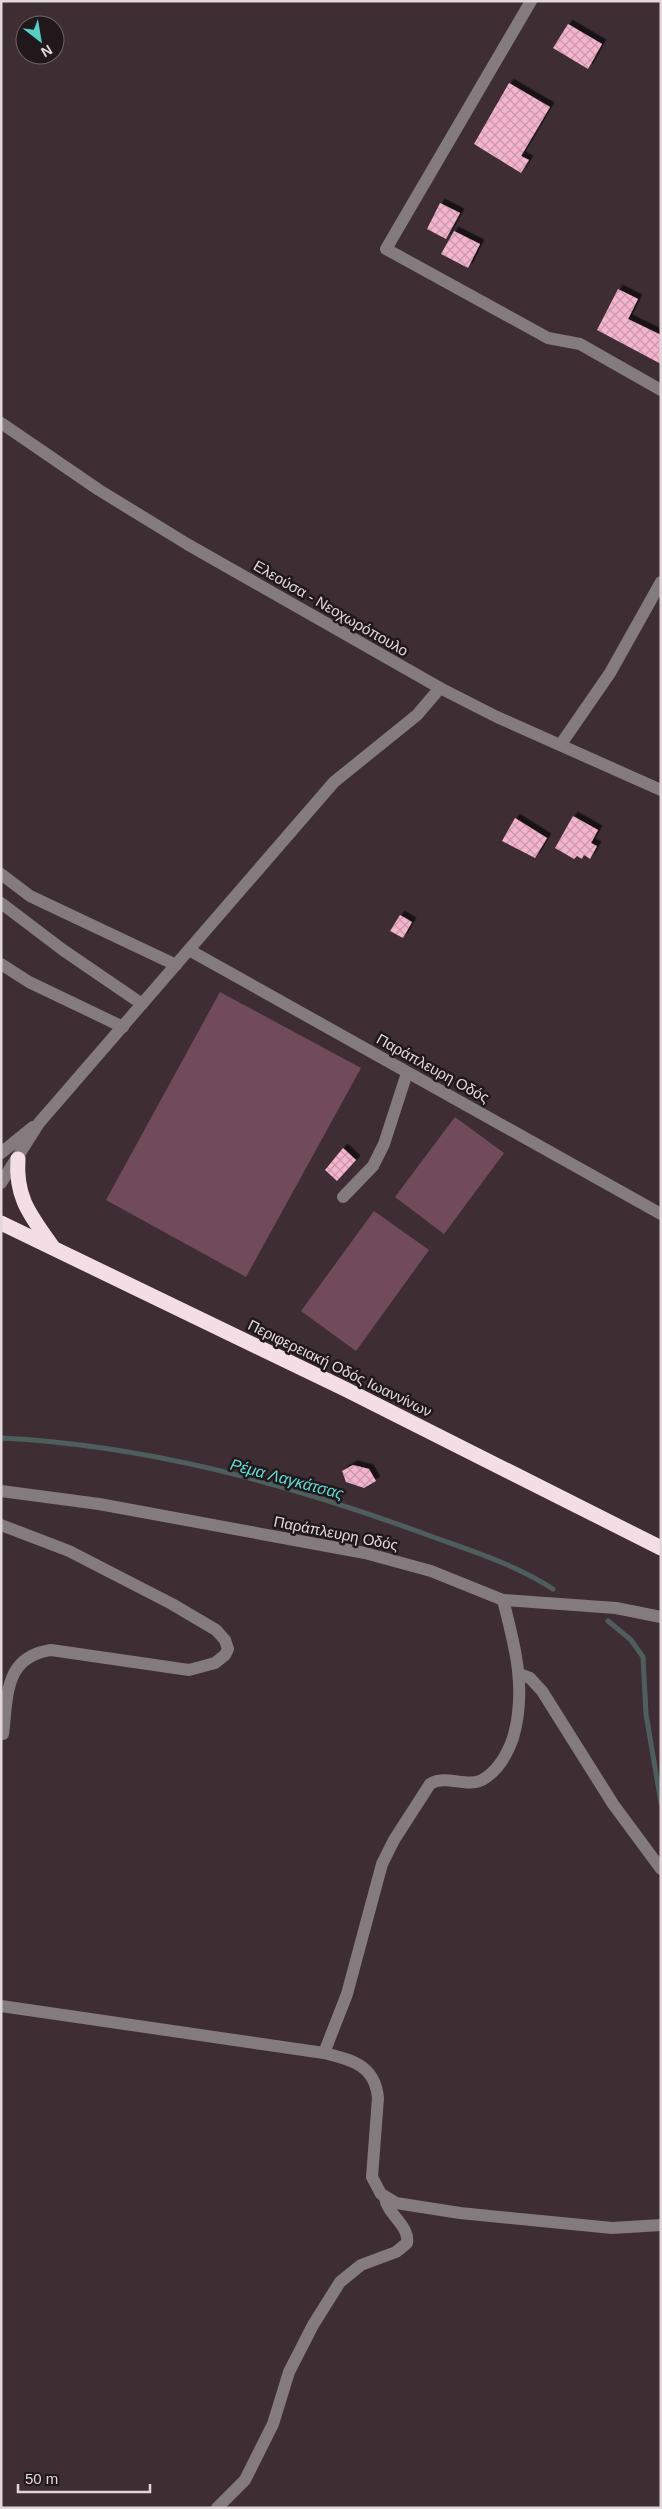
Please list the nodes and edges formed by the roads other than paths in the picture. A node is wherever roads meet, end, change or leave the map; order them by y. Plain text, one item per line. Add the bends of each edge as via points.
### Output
1 (531, 1) edge
2 (661, 390) edge
3 (1, 423) edge
4 (661, 582) edge
5 (440, 688) junction
6 (561, 744) junction
7 (661, 790) edge
8 (1, 874) edge
9 (1, 903) edge
10 (189, 950) junction
11 (1, 964) edge
12 (176, 965) junction
13 (142, 1004) junction
14 (123, 1027) junction
15 (407, 1073) junction
16 (39, 1123) junction
17 (1, 1153) edge
18 (18, 1159) junction
19 (1, 1183) edge
20 (343, 1197) dead end
21 (661, 1214) edge
22 (1, 1223) edge
23 (53, 1247) junction
24 (1, 1491) edge
25 (1, 1525) edge
26 (661, 1548) edge
27 (503, 1600) junction
28 (661, 1617) edge
29 (520, 1674) junction
30 (3, 1734) dead end
31 (661, 1869) edge
32 (1, 2006) edge
33 (324, 2053) junction
34 (385, 2198) junction
35 (661, 2225) edge
36 (217, 2508) edge

1 - 2 street via 386,249 548,338 580,344
3 - 5 street, Ελεούσα - Νεοχωρόπουλο via 99,490 187,544
4 - 6 street via 610,673
5 - 6 street, Ελεούσα - Νεοχωρόπουλο
5 - 10 street via 417,716 334,782
6 - 7 street, Ελεούσα - Νεοχωρόπουλο
8 - 12 street via 30,896
9 - 13 street
10 - 12 street
10 - 15 street, Παράπλευρη Οδός
11 - 14 street via 29,982
12 - 13 street
13 - 14 street
14 - 16 street
15 - 20 street via 384,1144 373,1166
15 - 21 street, Παράπλευρη Οδός
16 - 17 street
16 - 18 street
18 - 19 street
18 - 23 highway via 17,1176 23,1202
22 - 23 highway, Περιφερειακή Οδός Ιωαννίνων
23 - 26 highway, Περιφερειακή Οδός Ιωαννίνων
24 - 27 street, Παράπλευρη Οδός via 99,1504 365,1553 431,1572
25 - 30 street via 69,1551 172,1604 216,1630 228,1649 223,1658 211,1665 189,1670 51,1650 36,1652 24,1658 12,1676
27 - 28 street, Παράπλευρη Οδός via 616,1608
27 - 29 street
29 - 31 street via 530,1678 542,1691 613,1804
29 - 33 street via 516,1728 509,1750 498,1766 476,1782 444,1780 430,1784 394,1840 382,1864 342,2010
32 - 33 street
33 - 34 street via 360,2065 377,2086 371,2170 374,2182
34 - 35 street via 405,2205 460,2213 612,2228
34 - 36 street via 407,2236 407,2243 396,2252 360,2265 340,2282 289,2372 273,2424 245,2480

